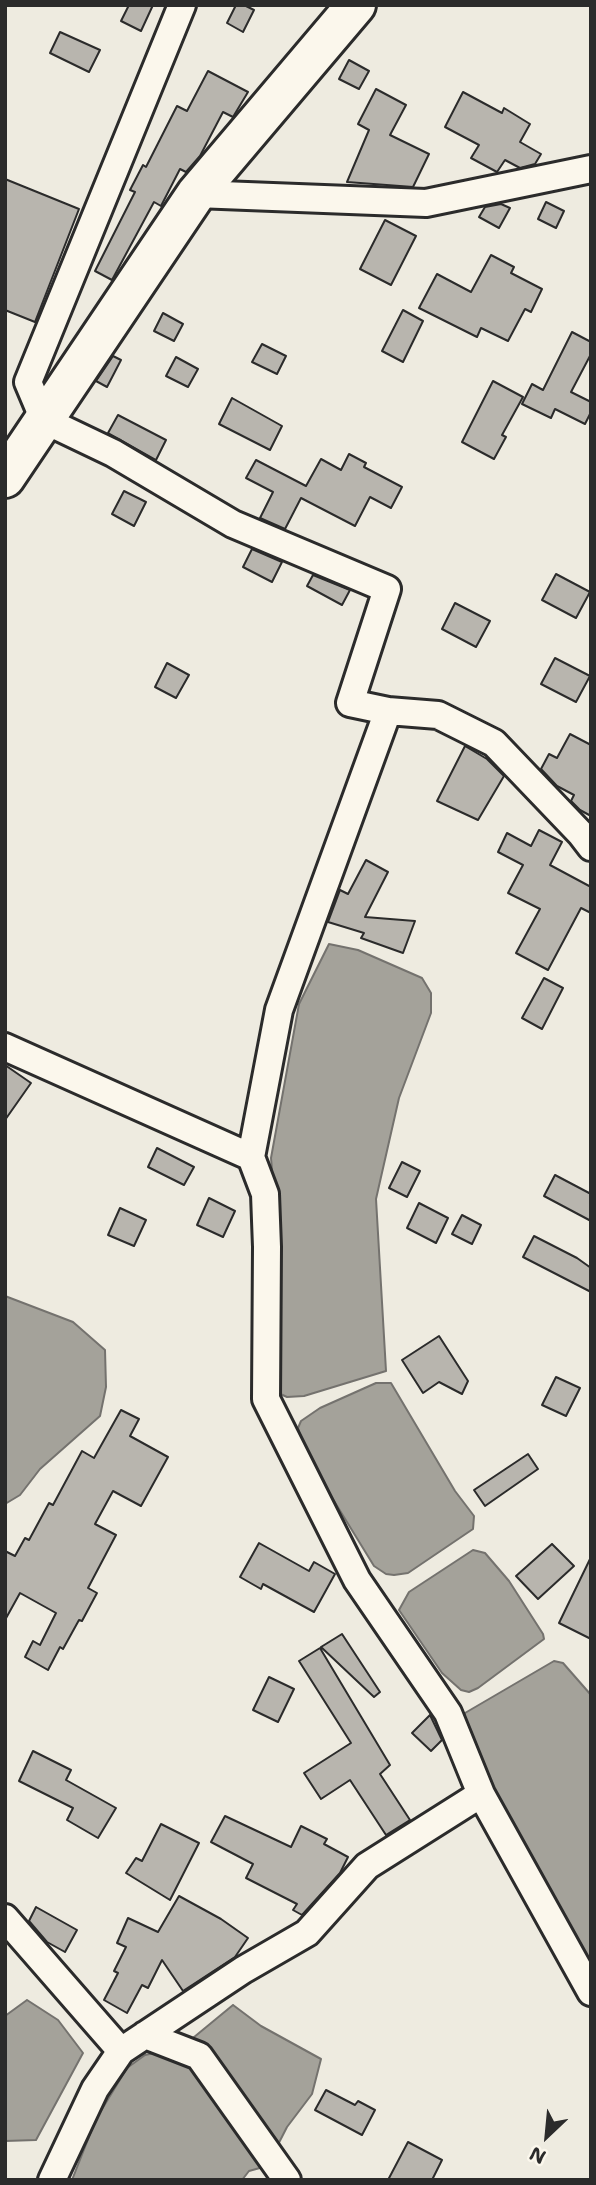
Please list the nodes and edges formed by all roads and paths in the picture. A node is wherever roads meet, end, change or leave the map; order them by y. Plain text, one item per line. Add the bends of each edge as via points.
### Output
1 (182, 5) edge
2 (356, 5) edge
3 (591, 169) edge
4 (197, 194) junction
5 (44, 420) junction
6 (5, 478) edge
7 (388, 711) junction
8 (591, 847) edge
9 (5, 1047) edge
10 (251, 1157) junction
11 (481, 1794) junction
12 (5, 1918) edge
13 (591, 1992) edge
14 (145, 2035) junction
15 (121, 2050) junction
16 (52, 2180) edge
17 (287, 2180) edge

1 - 5 street via 28,382
2 - 4 main road
3 - 4 street via 426,203
4 - 5 main road
5 - 6 main road
5 - 7 street via 113,453 233,524 387,589 350,703
7 - 8 street via 438,715 494,743
7 - 10 street via 279,1010
9 - 10 street
10 - 11 street via 265,1194 266,1399 357,1580 448,1713
11 - 13 street
11 - 14 street via 367,1866 307,1933
12 - 15 street
14 - 15 street
14 - 17 street via 199,2056
15 - 16 street via 95,2090

